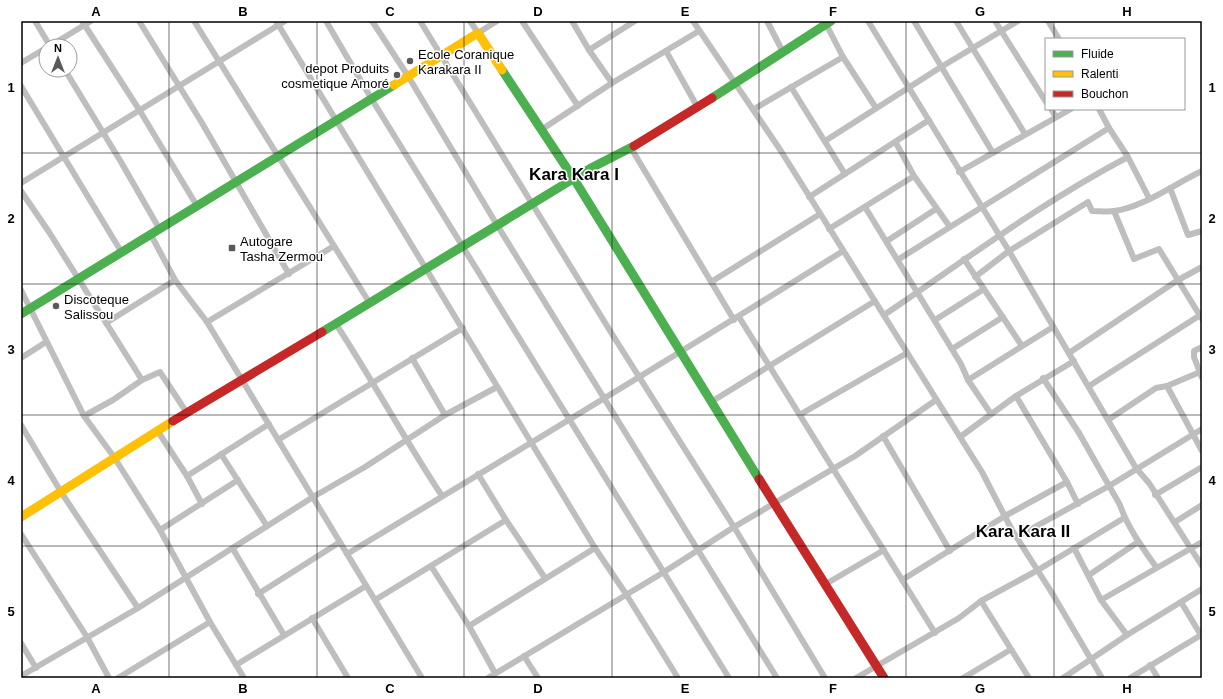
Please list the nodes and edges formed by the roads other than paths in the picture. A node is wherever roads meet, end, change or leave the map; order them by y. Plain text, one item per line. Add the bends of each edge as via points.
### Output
1 (35, 21) edge
2 (139, 21) edge
3 (194, 21) edge
4 (285, 21) edge
5 (326, 21) edge
6 (372, 21) edge
7 (420, 21) edge
8 (470, 21) edge
9 (497, 21) edge
10 (522, 21) edge
11 (572, 21) edge
12 (633, 21) edge
13 (693, 21) edge
14 (767, 21) edge
15 (868, 21) edge
16 (914, 21) edge
17 (956, 21) edge
18 (995, 21) edge
19 (1018, 21) edge
20 (1048, 21) edge
21 (86, 22) edge
22 (277, 23) edge
23 (829, 23) edge
24 (1001, 31) junction
25 (699, 32) junction
26 (478, 33) junction
27 (45, 38) edge
28 (62, 38) edge
29 (1058, 38) edge
30 (972, 48) junction
31 (589, 50) junction
32 (666, 52) junction
33 (783, 52) junction
34 (38, 53) edge
35 (441, 57) junction
36 (843, 57) junction
37 (219, 62) junction
38 (21, 63) edge
39 (941, 67) junction
40 (408, 76) junction
41 (69, 78) edge
42 (612, 83) junction
43 (736, 83) junction
44 (21, 86) edge
45 (180, 87) junction
46 (791, 88) junction
47 (909, 88) junction
48 (371, 98) junction
49 (1045, 100) edge
50 (578, 106) junction
51 (698, 108) junction
52 (876, 108) junction
53 (754, 109) junction
54 (1052, 110) edge
55 (1069, 110) edge
56 (1100, 110) edge
57 (140, 111) junction
58 (1056, 117) junction
59 (336, 120) junction
60 (929, 120) junction
61 (1109, 128) junction
62 (540, 130) junction
63 (103, 133) junction
64 (1025, 134) junction
65 (826, 141) junction
66 (896, 143) junction
67 (631, 148) junction
68 (993, 153) junction
69 (278, 155) junction
70 (65, 156) junction
71 (1128, 157) junction
72 (1202, 171) edge
73 (959, 172) junction
74 (845, 174) junction
75 (914, 176) junction
76 (574, 179) junction
77 (21, 183) edge
78 (236, 183) junction
79 (1170, 188) junction
80 (21, 191) edge
81 (809, 197) junction
82 (1149, 198) junction
83 (533, 204) junction
84 (197, 206) junction
85 (865, 207) junction
86 (983, 208) junction
87 (936, 209) junction
88 (1114, 211) junction
89 (820, 214) junction
90 (497, 225) junction
91 (950, 227) junction
92 (829, 229) junction
93 (160, 230) junction
94 (1202, 231) edge
95 (999, 234) junction
96 (151, 235) junction
97 (887, 241) junction
98 (334, 246) junction
99 (463, 246) junction
100 (843, 251) junction
101 (1009, 251) junction
102 (122, 253) junction
103 (898, 259) junction
104 (964, 259) junction
105 (1202, 267) edge
106 (426, 270) junction
107 (289, 274) junction
108 (975, 277) junction
109 (78, 280) junction
110 (175, 280) junction
111 (1178, 280) junction
112 (711, 282) junction
113 (984, 289) junction
114 (21, 290) edge
115 (918, 292) junction
116 (875, 301) junction
117 (369, 302) junction
118 (29, 309) junction
119 (21, 314) edge
120 (884, 315) junction
121 (1201, 316) edge
122 (1003, 317) junction
123 (736, 318) junction
124 (935, 320) junction
125 (206, 322) junction
126 (106, 323) junction
127 (336, 324) junction
128 (1053, 327) junction
129 (463, 328) junction
130 (46, 342) junction
131 (1022, 346) junction
132 (1202, 347) edge
133 (952, 349) junction
134 (679, 352) junction
135 (907, 353) junction
136 (1069, 354) junction
137 (21, 358) edge
138 (412, 358) junction
139 (1074, 361) junction
140 (771, 366) junction
141 (1201, 375) edge
142 (639, 376) junction
143 (1043, 378) junction
144 (142, 380) junction
145 (968, 380) junction
146 (242, 381) junction
147 (373, 381) junction
148 (1089, 386) junction
149 (1167, 386) junction
150 (497, 387) junction
151 (1016, 396) junction
152 (604, 398) junction
153 (936, 400) junction
154 (711, 402) junction
155 (187, 413) junction
156 (801, 414) junction
157 (991, 414) junction
158 (445, 415) junction
159 (84, 416) junction
160 (569, 419) junction
161 (1108, 420) junction
162 (268, 424) junction
163 (21, 425) edge
164 (1202, 429) edge
165 (157, 430) junction
166 (1192, 434) junction
167 (882, 436) junction
168 (960, 437) junction
169 (278, 440) junction
170 (406, 440) junction
171 (530, 441) junction
172 (1202, 451) edge
173 (221, 454) junction
174 (114, 457) junction
175 (1136, 468) junction
176 (1202, 468) edge
177 (833, 469) junction
178 (478, 474) junction
179 (187, 476) junction
180 (238, 480) junction
181 (1067, 482) junction
182 (1109, 486) junction
183 (61, 492) junction
184 (1155, 495) junction
185 (442, 496) junction
186 (313, 497) junction
187 (202, 504) junction
188 (774, 504) junction
189 (1078, 504) junction
190 (1202, 504) edge
191 (1005, 516) junction
192 (21, 517) edge
193 (1124, 518) junction
194 (506, 520) junction
195 (1175, 522) junction
196 (267, 526) junction
197 (734, 526) junction
198 (160, 530) junction
199 (21, 534) edge
200 (1017, 537) junction
201 (340, 542) junction
202 (1138, 542) junction
203 (1202, 542) edge
204 (595, 548) junction
205 (1074, 548) junction
206 (1190, 548) junction
207 (233, 549) junction
208 (884, 550) junction
209 (698, 551) junction
210 (950, 551) junction
211 (347, 554) junction
212 (431, 566) junction
213 (1202, 566) edge
214 (1156, 567) junction
215 (1038, 570) junction
216 (664, 572) junction
217 (1089, 575) junction
218 (186, 577) junction
219 (545, 578) junction
220 (902, 580) junction
221 (824, 585) junction
222 (366, 586) junction
223 (1202, 589) edge
224 (258, 594) junction
225 (626, 594) junction
226 (375, 600) junction
227 (1101, 600) junction
228 (981, 601) junction
229 (1181, 602) junction
230 (138, 608) junction
231 (312, 618) junction
232 (210, 622) junction
233 (469, 626) junction
234 (935, 633) junction
235 (284, 635) junction
236 (1127, 635) junction
237 (1201, 636) edge
238 (88, 637) junction
239 (21, 643) edge
240 (1010, 650) junction
241 (524, 656) junction
242 (1090, 660) junction
243 (236, 665) junction
244 (876, 665) junction
245 (1150, 665) junction
246 (36, 668) junction
247 (495, 673) junction
248 (21, 676) edge
249 (109, 678) edge
250 (118, 678) edge
251 (244, 678) edge
252 (348, 678) edge
253 (422, 678) edge
254 (488, 678) edge
255 (538, 678) edge
256 (678, 678) edge
257 (729, 678) edge
258 (777, 678) edge
259 (825, 678) edge
260 (856, 678) edge
261 (884, 678) edge
262 (963, 678) edge
263 (1029, 678) edge
264 (1063, 678) edge
265 (1102, 678) edge
266 (1130, 678) edge
267 (1158, 678) edge

1 - 27 street
2 - 45 street
3 - 37 street
4 - 22 street
5 - 48 street
6 - 40 street
7 - 35 street
8 - 26 street
9 - 26 street
10 - 50 street
11 - 31 street
12 - 31 street
13 - 25 street
14 - 33 street
15 - 47 street
16 - 39 street
17 - 30 street
18 - 24 street
19 - 24 street
20 - 29 street
21 - 28 street
21 - 57 street
22 - 37 street
22 - 59 street
23 - 33 street
23 - 36 street
24 - 30 street
24 - 49 street
25 - 32 street
25 - 43 street
26 - 35 street
26 - 62 street
30 - 39 street
30 - 64 street
31 - 42 street
32 - 42 street
32 - 51 street
33 - 43 street
34 - 38 street
35 - 40 street
35 - 83 street
36 - 46 street
36 - 52 street
37 - 45 street
37 - 69 street
39 - 47 street
39 - 68 street
40 - 48 street
40 - 90 street
41 - 63 street
42 - 50 street
43 - 51 street
43 - 53 street
44 - 70 street
45 - 57 street
45 - 78 street
46 - 53 street
46 - 65 street
47 - 52 street
47 - 60 street
48 - 59 street
48 - 99 street
50 - 62 street
51 - 67 street
52 - 65 street
53 - 81 street
54 - 58 street
55 - 58 street
56 - 61 street
57 - 63 street
57 - 84 street
58 - 64 street
59 - 69 street
59 - 106 street
60 - 66 street
60 - 73 street
61 - 71 street
61 - 86 street
62 - 76 street
63 - 70 street
63 - 93 street
64 - 68 street
65 - 74 street
66 - 74 street
66 - 75 street
67 - 76 street
67 - 112 street
68 - 73 street
69 - 78 street
69 - 98 street
70 - 77 street
70 - 102 street
71 - 82 street
71 - 95 street
72 - 79 street
73 - 86 street
74 - 81 street
75 - 85 street
75 - 87 street
76 - 83 street
76 - 134 street
78 - 84 street
78 - 107 street
79 - 82 street
79 - 94 street via 1188,235
80 - 109 street via 50,232
81 - 89 street
82 - 88 street
83 - 90 street
83 - 142 street
84 - 93 street
85 - 92 street
85 - 97 street
86 - 91 street
86 - 95 street
87 - 91 street
87 - 97 street
88 - 101 street via 1092,211 1088,202
88 - 111 street via 1134,259 1159,249
89 - 92 street
89 - 112 street
90 - 99 street
90 - 152 street
91 - 103 street
92 - 100 street
93 - 96 street
95 - 101 street
95 - 104 street
96 - 102 street
96 - 110 street
97 - 103 street
98 - 107 street
98 - 117 street
99 - 106 street
99 - 160 street
100 - 116 street
100 - 123 street
101 - 108 street
101 - 128 street
102 - 109 street
103 - 115 street
104 - 108 street
104 - 115 street
105 - 111 street
106 - 117 street
106 - 129 street
107 - 125 street
108 - 113 street
109 - 118 street
109 - 126 street
110 - 125 street
110 - 126 street
111 - 121 street
111 - 136 street
112 - 123 street
113 - 122 street
113 - 124 street
114 - 118 street
115 - 120 street
115 - 124 street
116 - 120 street
116 - 140 street
117 - 127 street
118 - 119 street
118 - 130 street
120 - 135 street
121 - 148 street
122 - 131 street
122 - 133 street
123 - 134 street
123 - 140 street
124 - 133 street
125 - 146 street
126 - 144 street
127 - 146 street
127 - 147 street
128 - 131 street
128 - 136 street
129 - 138 street
129 - 150 street
130 - 137 street
130 - 159 street
131 - 145 street
132 - 141 street via 1194,351
133 - 145 street
134 - 142 street
134 - 154 street
135 - 153 street
135 - 156 street
136 - 139 street
138 - 147 street
138 - 158 street
139 - 143 street
139 - 148 street
140 - 154 street
140 - 156 street
141 - 149 street
142 - 152 street
142 - 197 street
143 - 151 street
143 - 182 street
144 - 155 street via 160,372
144 - 159 street
145 - 157 street
146 - 155 street
146 - 162 street
147 - 169 street
147 - 170 street
148 - 161 street
149 - 161 street via 1156,388
149 - 166 street
150 - 158 street
150 - 171 street
151 - 157 street
151 - 181 street
152 - 160 street
152 - 209 street
153 - 167 street
153 - 168 street
154 - 188 street
155 - 165 street
156 - 177 street
157 - 168 street
158 - 170 street
159 - 174 street
160 - 171 street
160 - 216 street
161 - 175 street
162 - 169 street
162 - 173 street
163 - 183 street
164 - 166 street
165 - 174 street
165 - 179 street
166 - 172 street
166 - 175 street
167 - 177 street
167 - 210 street
168 - 191 street
169 - 186 street
170 - 185 street
170 - 186 street
171 - 178 street
171 - 204 street
173 - 179 street
173 - 180 street
174 - 183 street
174 - 198 street
175 - 182 street
175 - 184 street
176 - 184 street
177 - 188 street
177 - 208 street
178 - 185 street
178 - 194 street
179 - 187 street
180 - 187 street
180 - 196 street
181 - 189 street
181 - 191 street
182 - 189 street
182 - 193 street
183 - 192 street
183 - 230 street
184 - 195 street
185 - 211 street
186 - 196 street
186 - 201 street
187 - 198 street
188 - 197 street
188 - 221 street
189 - 200 street
190 - 195 street
191 - 200 street
191 - 210 street
193 - 202 street
193 - 205 street
194 - 212 street
194 - 219 street
195 - 206 street
196 - 207 street
197 - 209 street
197 - 259 street
198 - 218 street
199 - 238 street
200 - 215 street
201 - 211 street
201 - 224 street
202 - 214 street
202 - 217 street
203 - 206 street
204 - 219 street
204 - 225 street
205 - 215 street
205 - 217 street
206 - 213 street
206 - 214 street
207 - 218 street
207 - 224 street
208 - 220 street
208 - 221 street
209 - 216 street
209 - 258 street
210 - 220 street
211 - 222 street
212 - 226 street
212 - 233 street
214 - 227 street via 1132,584
215 - 228 street
215 - 242 street
216 - 225 street
216 - 257 street
217 - 227 street
218 - 230 street
218 - 232 street
219 - 233 street
220 - 234 street
221 - 244 street
222 - 226 street
222 - 231 street
223 - 229 street
224 - 235 street
225 - 241 street
225 - 256 street
226 - 253 street
227 - 236 street
228 - 234 street
228 - 240 street
229 - 236 street
229 - 237 street
230 - 238 street
231 - 235 street
231 - 252 street
232 - 243 street
232 - 250 street
233 - 247 street
234 - 244 street
235 - 243 street
236 - 242 street
237 - 245 street
238 - 246 street
238 - 249 street
239 - 246 street
240 - 262 street
240 - 263 street
241 - 247 street
241 - 255 street
242 - 264 street
242 - 265 street
243 - 251 street
244 - 260 street
244 - 261 street
245 - 266 street
245 - 267 street
246 - 248 street
247 - 254 street

